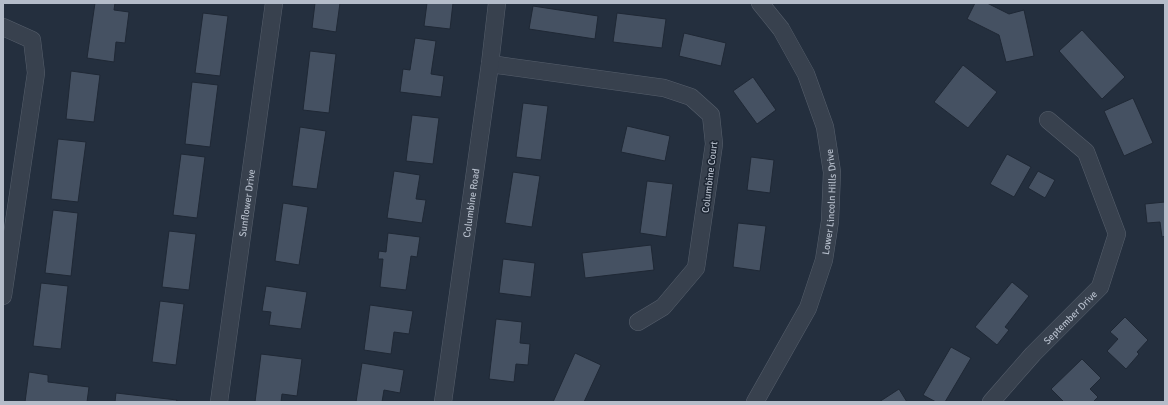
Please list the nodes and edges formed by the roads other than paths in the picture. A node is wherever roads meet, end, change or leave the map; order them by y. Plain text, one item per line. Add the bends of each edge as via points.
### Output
1 (274, 3) edge
2 (497, 3) edge
3 (760, 3) edge
4 (3, 27) edge
5 (490, 64) junction
6 (1048, 120) dead end
7 (8, 230) edge
8 (3, 296) edge
9 (638, 322) dead end
10 (219, 402) edge
11 (443, 402) edge
12 (755, 402) edge
13 (991, 402) edge

1 - 10 street, Sunflower Drive
2 - 5 street, Columbine Road
3 - 12 street, Lower Lincoln Hills Drive via 781,29 806,74 825,127 832,180 830,221 824,260 808,308
4 - 7 street via 32,40 36,73
5 - 9 street, Columbine Court via 664,88 691,97 712,115 714,144 696,268 663,307
5 - 11 street, Columbine Road
6 - 13 street, September Drive via 1086,152 1117,234 1100,287 1033,354
7 - 8 street

